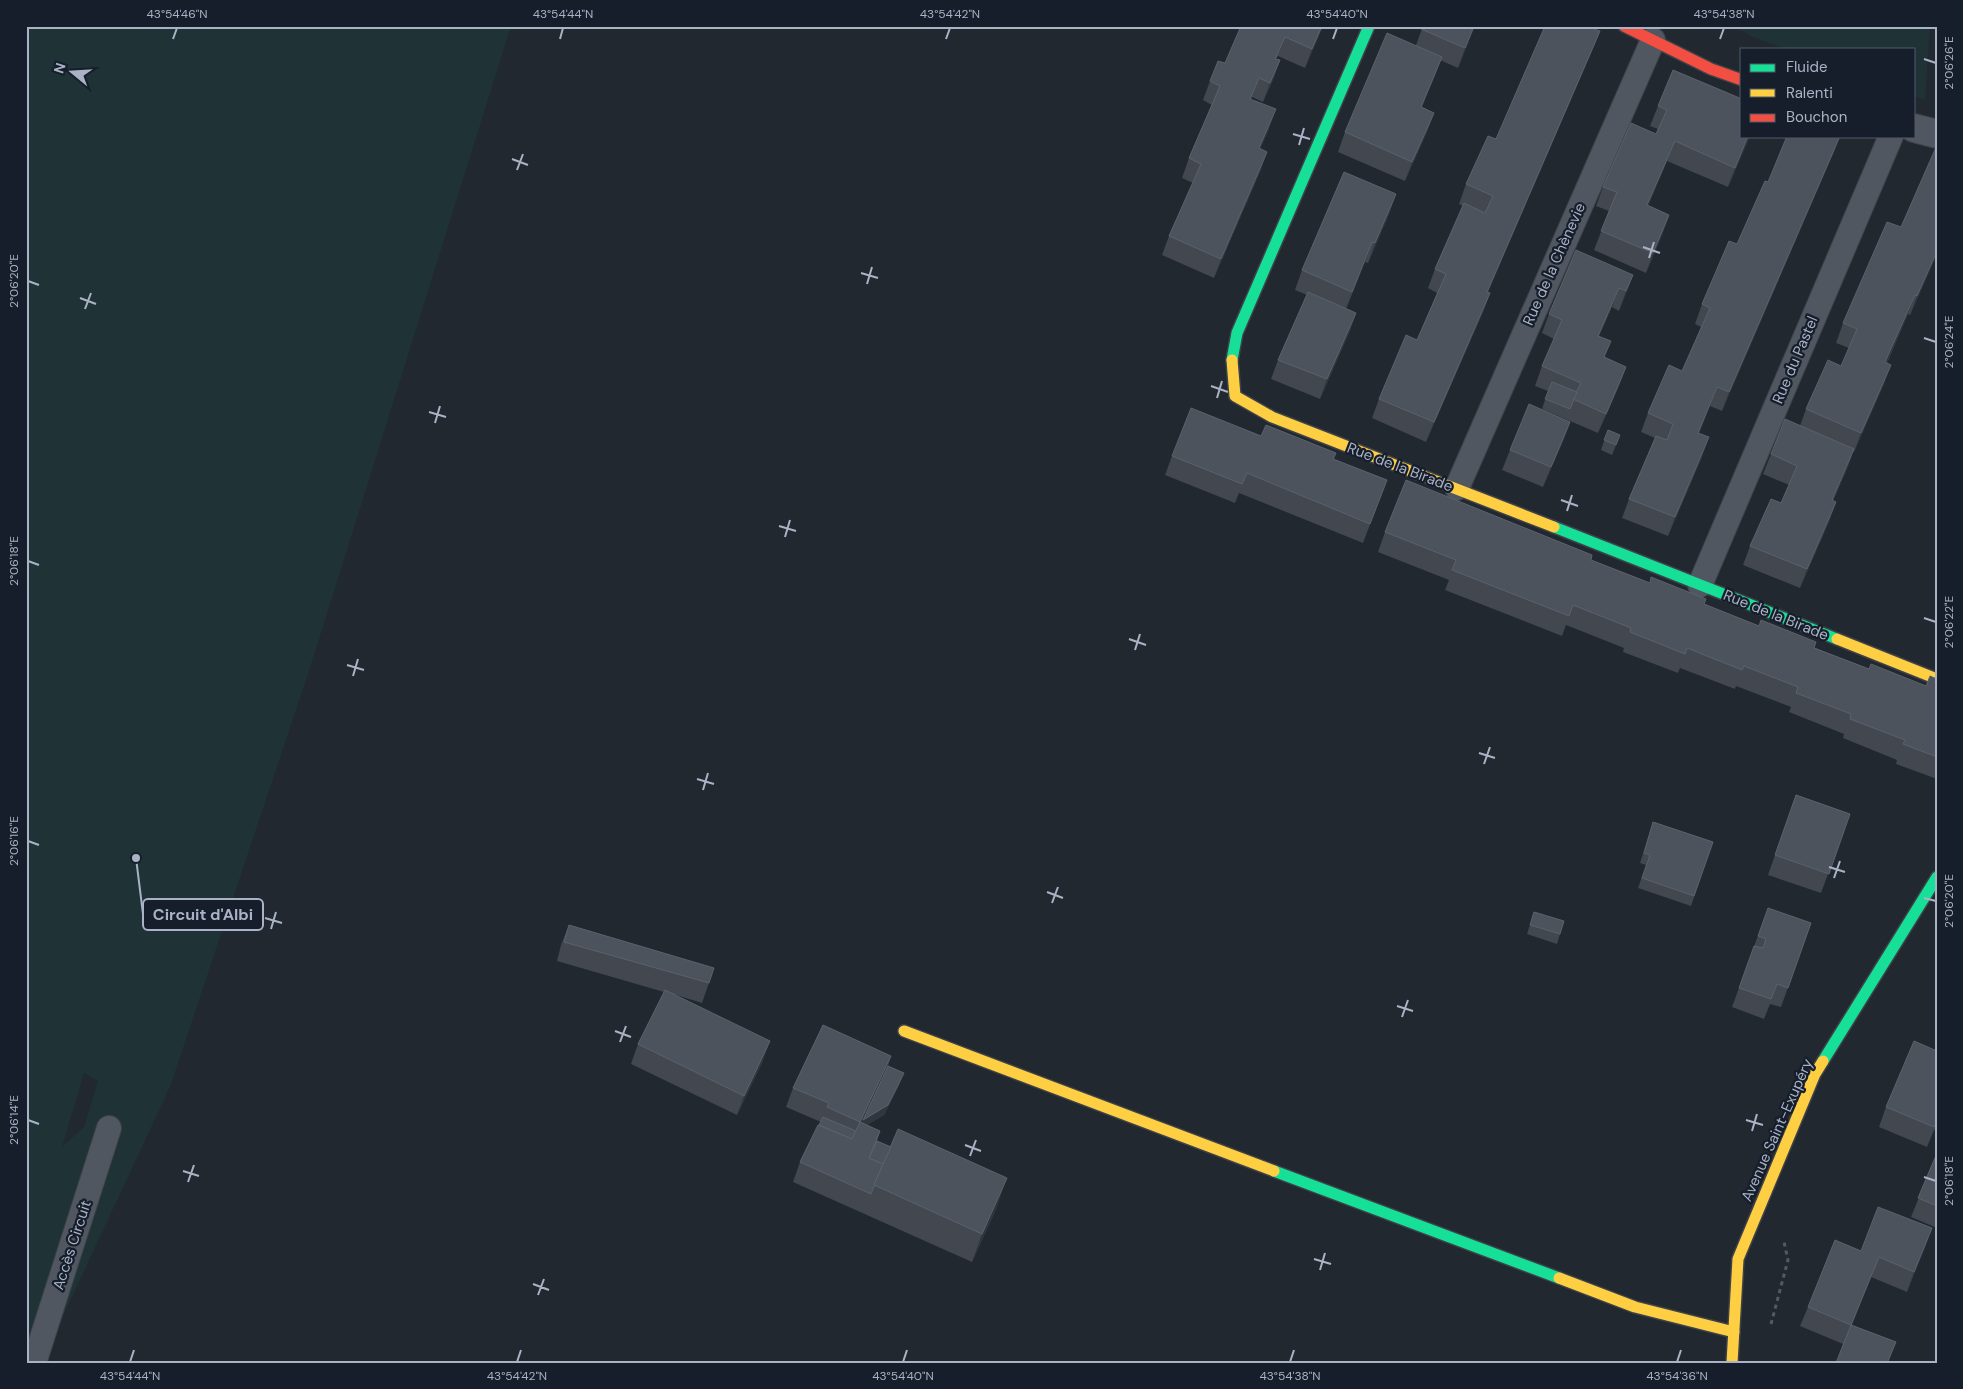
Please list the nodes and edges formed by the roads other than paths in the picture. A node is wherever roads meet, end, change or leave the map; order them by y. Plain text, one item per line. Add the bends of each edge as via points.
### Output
1 (1369, 26) edge
2 (1624, 26) edge
3 (1653, 40) junction
4 (1740, 79) edge
5 (1916, 129) edge
6 (1937, 134) edge
7 (1890, 138) edge
8 (1457, 488) junction
9 (1700, 584) junction
10 (1937, 679) edge
11 (1937, 877) edge
12 (904, 1031) dead end
13 (109, 1128) dead end
14 (1734, 1332) junction
15 (34, 1363) edge
16 (1732, 1363) edge

1 - 8 street, Rue de la Birade via 1237,333 1231,365 1235,396 1272,417
2 - 3 street
3 - 4 street
3 - 8 lane, Rue de la Chènevie
5 - 6 street
7 - 9 lane, Rue du Pastel
8 - 9 street, Rue de la Birade
9 - 10 street, Rue de la Birade
11 - 14 street, Avenue Saint-Exupéry via 1815,1074 1738,1259
12 - 14 street via 1636,1307
13 - 15 lane, Accès Circuit
14 - 16 street, Avenue Saint-Exupéry

